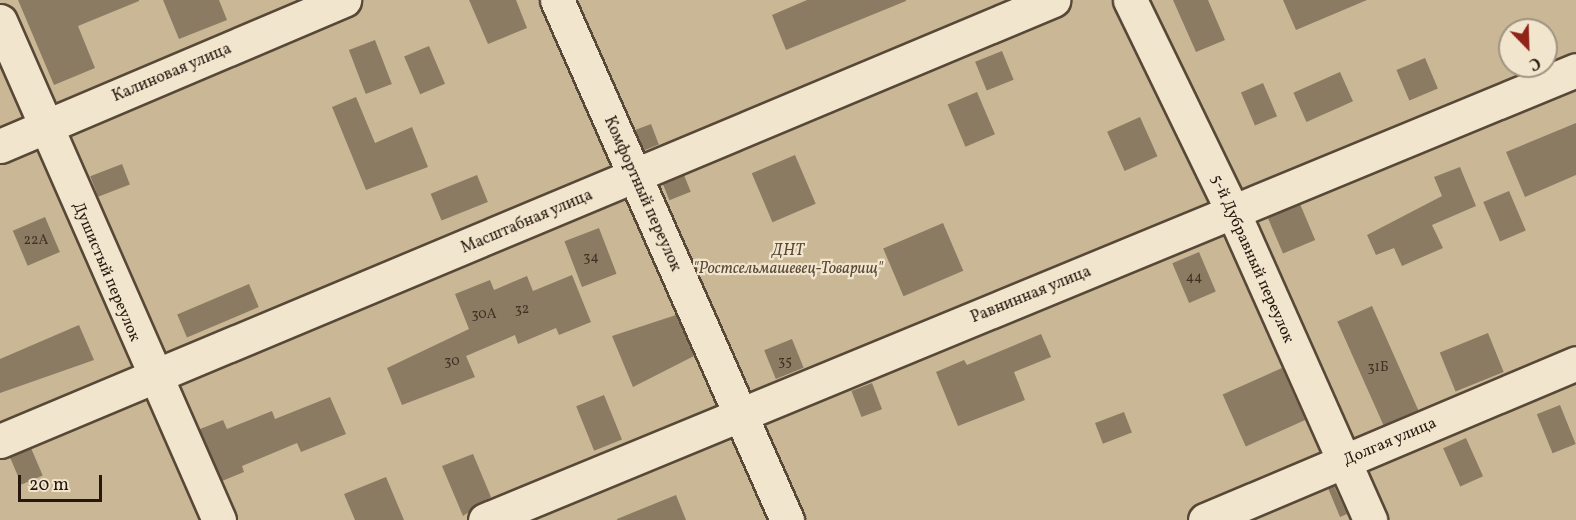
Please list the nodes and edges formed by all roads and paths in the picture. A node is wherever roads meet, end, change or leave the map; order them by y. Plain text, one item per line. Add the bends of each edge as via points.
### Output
1 (344, 0) edge
2 (556, 0) edge
3 (1053, 0) edge
4 (1130, 0) edge
5 (0, 21) edge
6 (1576, 70) edge
7 (44, 127) junction
8 (0, 146) edge
9 (633, 177) junction
10 (1234, 214) junction
11 (1576, 363) edge
12 (153, 380) junction
13 (742, 411) junction
14 (0, 441) edge
15 (1343, 462) junction
16 (219, 520) edge
17 (485, 520) edge
18 (787, 520) edge
19 (1205, 520) edge
20 (1370, 520) edge

1 - 7 lane, Калиновая улица
2 - 9 lane, Комфортный переулок
3 - 9 lane, Масштабная улица
4 - 10 lane, 5-й Дубравный переулок
5 - 7 lane, Душистый переулок
6 - 10 lane, Равнинная улица
7 - 8 lane, Калиновая улица
7 - 12 lane, Душистый переулок
9 - 12 lane, Масштабная улица
9 - 13 lane, Комфортный переулок
10 - 13 lane, Равнинная улица
10 - 15 lane, 5-й Дубравный переулок
11 - 15 lane, Долгая улица
12 - 14 lane, Масштабная улица
12 - 16 lane, Душистый переулок
13 - 17 lane, Равнинная улица
13 - 18 lane, Комфортный переулок
15 - 19 lane, Долгая улица
15 - 20 lane, 5-й Дубравный переулок

